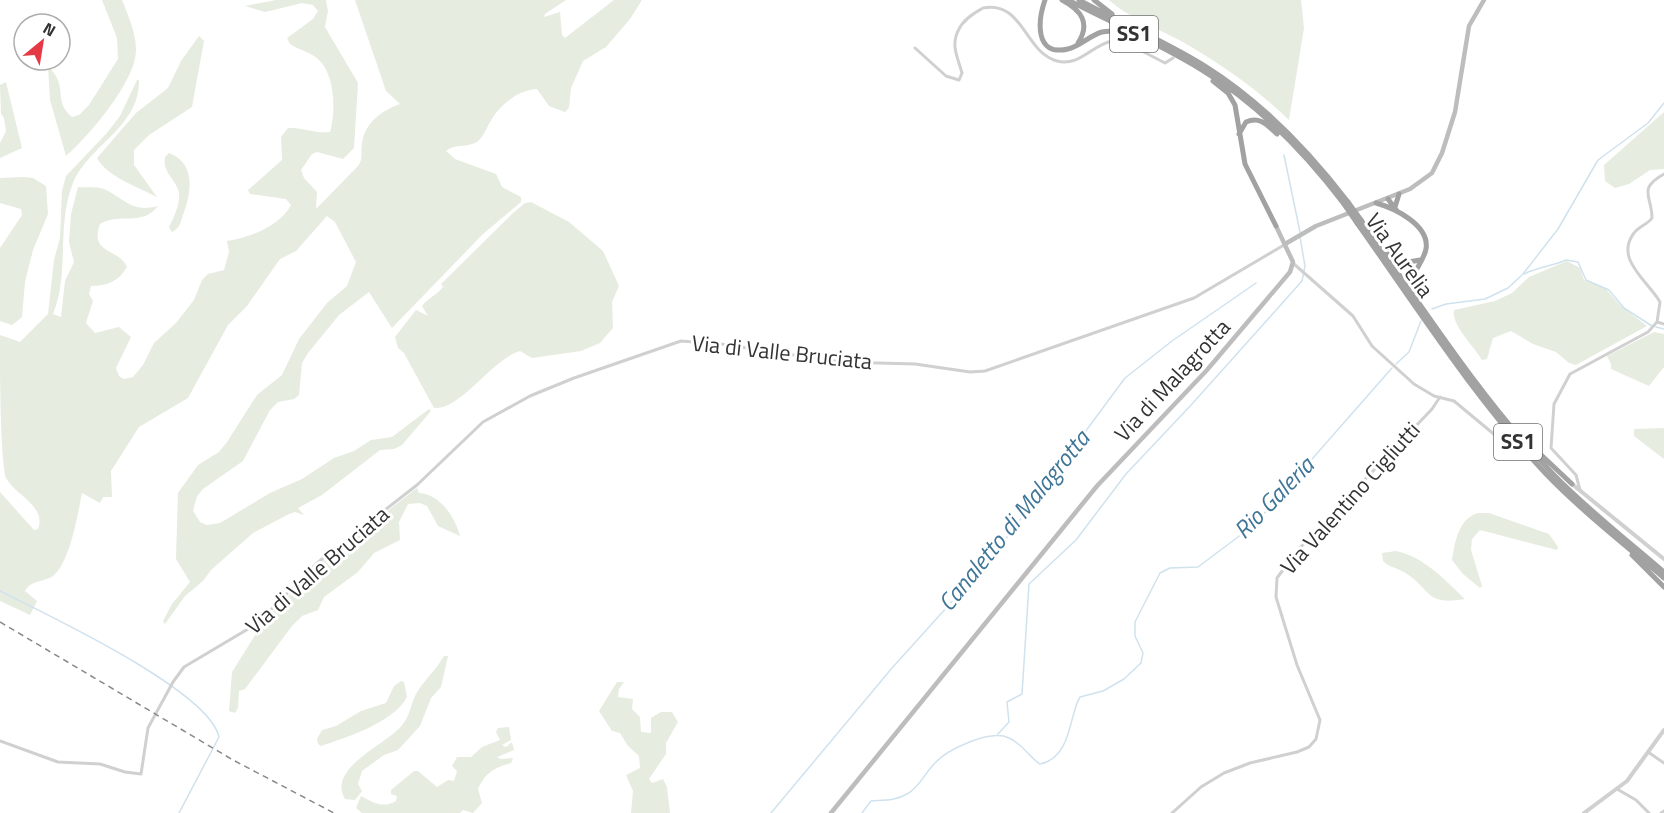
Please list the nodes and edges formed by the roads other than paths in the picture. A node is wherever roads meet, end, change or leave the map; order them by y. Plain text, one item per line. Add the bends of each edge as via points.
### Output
1 (1062, 0) edge
2 (1068, 0) edge
3 (1078, 0) edge
4 (1094, 0) edge
5 (1484, 0) edge
6 (1044, 3) edge
7 (915, 48) dead end
8 (1072, 48) junction
9 (1173, 58) junction
10 (1192, 58) junction
11 (1200, 69) junction
12 (1209, 74) junction
13 (1239, 135) junction
14 (1300, 152) junction
15 (1664, 174) edge
16 (1400, 194) junction
17 (1388, 199) junction
18 (1346, 203) junction
19 (1376, 203) junction
20 (1395, 210) junction
21 (1359, 222) junction
22 (1276, 226) joint
23 (1285, 244) junction
24 (1423, 256) junction
25 (1294, 264) junction
26 (1425, 311) junction
27 (1664, 324) edge
28 (1655, 325) junction
29 (1437, 331) junction
30 (1440, 397) junction
31 (1510, 425) junction
32 (1519, 455) dead end
33 (1574, 473) junction
34 (1572, 484) junction
35 (1580, 490) junction
36 (1617, 538) junction
37 (1664, 559) edge
38 (1664, 572) edge
39 (1664, 578) edge
40 (1664, 587) edge
41 (1663, 734) edge
42 (0, 741) edge
43 (1648, 752) junction
44 (1664, 763) edge
45 (1617, 789) junction
46 (831, 813) edge
47 (1172, 813) edge
48 (1584, 813) edge
49 (1649, 813) edge

1 - 8 highway via 1078,11 1085,24 1082,37
2 - 11 highway, Via Aurelia / SS1
3 - 10 highway, Via Aurelia / SS1
4 - 10 highway
5 - 16 main road via 1468,28 1455,112 1440,159 1424,181
6 - 8 highway via 1039,26 1043,40 1057,49
7 - 9 street via 946,76 959,80 962,73 955,57 955,43 960,26 982,9 1001,4 1013,10 1038,50 1055,60 1072,62 1112,41 1166,63
8 - 9 highway via 1098,33 1114,31
9 - 11 highway
10 - 18 highway, Via Aurelia / SS1 via 1279,124 1314,160
11 - 12 highway, Via Aurelia / SS1
12 - 13 highway via 1233,99
12 - 14 highway, Via Aurelia / SS1 via 1253,107
13 - 14 highway via 1246,122 1258,120
13 - 22 highway via 1250,177
14 - 18 highway, Via Aurelia / SS1
15 - 28 street via 1649,188 1652,218 1634,232 1628,250 1630,262 1659,300 1661,308
16 - 17 main road
16 - 20 highway
17 - 19 main road
17 - 20 highway
18 - 21 highway, Via Aurelia / SS1, bridge
19 - 20 highway
19 - 23 main road via 1316,226
20 - 24 highway via 1424,234
21 - 24 highway via 1394,259 1411,263
21 - 26 highway, Via Aurelia / SS1
21 - 29 highway, Via Aurelia / SS1
22 - 23 main road
23 - 25 main road
23 - 42 street, Via di Valle Bruciata via 1194,298 986,371 841,362 681,341 546,388 483,422 417,485 317,563 258,623 189,663 152,719 144,741 141,774 100,764 58,762
24 - 26 highway via 1412,280
25 - 30 street, Via Valentino Cigliutti via 1353,316 1366,338 1401,373 1423,391
25 - 46 main road, Via di Malagrotta via 1208,370 1103,478
26 - 29 highway, Via Aurelia / SS1
27 - 28 street
28 - 33 street via 1573,371 1555,400 1551,448
29 - 31 highway, Via Aurelia / SS1
29 - 36 highway, Via Aurelia / SS1 via 1493,412 1532,458
30 - 32 street via 1454,401
30 - 47 street, Via Valentino Cigliutti via 1297,551 1277,578 1277,600 1297,665 1320,720 1316,739 1297,752 1224,773
31 - 34 highway
31 - 38 highway, Via Aurelia / SS1 via 1566,487
33 - 34 street
33 - 35 street
34 - 35 street
35 - 37 street
36 - 39 highway, Via Aurelia / SS1
36 - 40 highway
41 - 43 street
43 - 44 street
43 - 45 street via 1633,775
45 - 48 street
45 - 49 street

